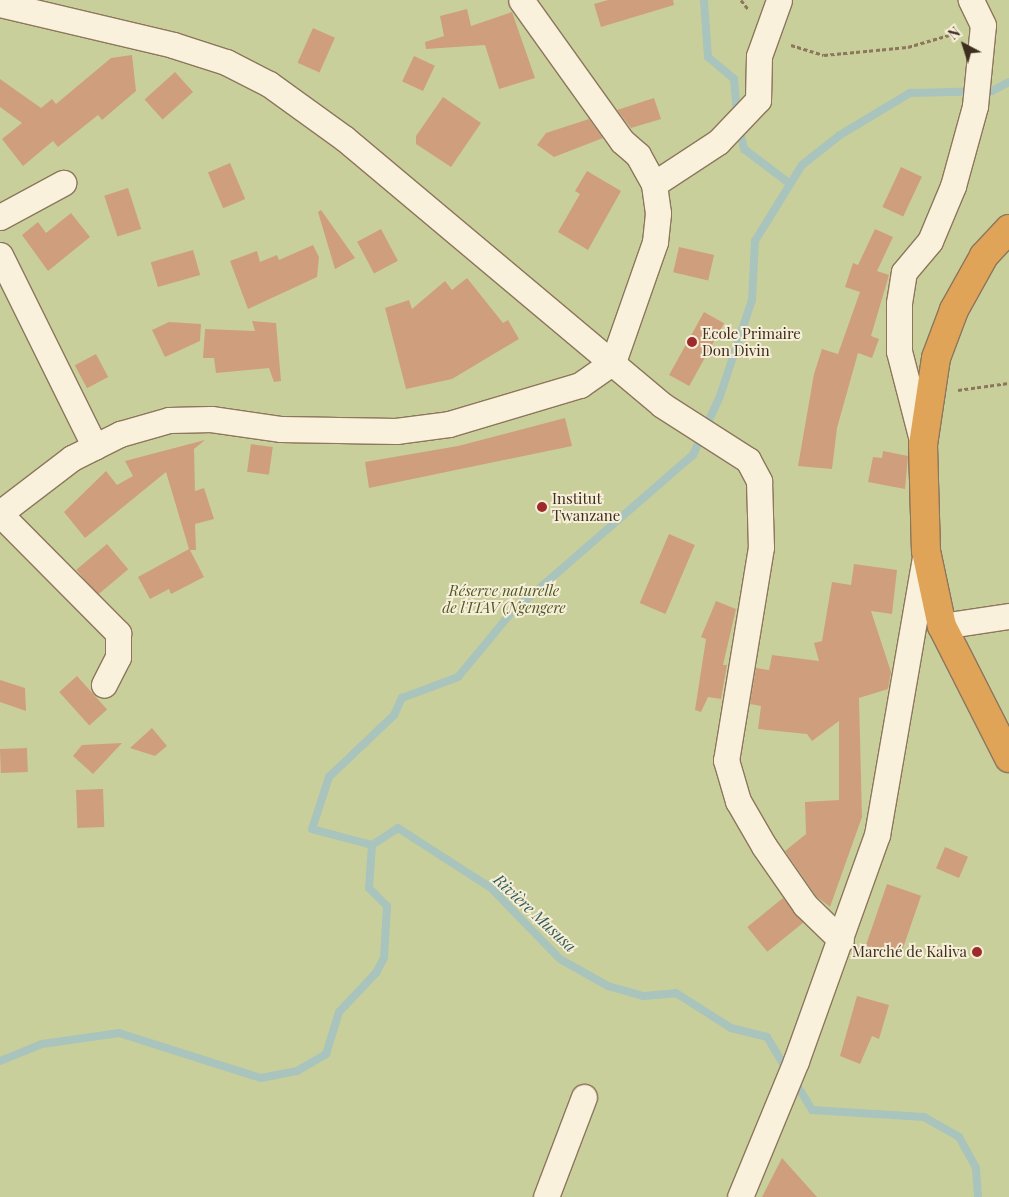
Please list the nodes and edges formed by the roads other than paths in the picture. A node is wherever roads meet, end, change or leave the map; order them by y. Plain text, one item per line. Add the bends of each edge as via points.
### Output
1 (521, 0) edge
2 (779, 0) edge
3 (971, 0) edge
4 (0, 4) edge
5 (63, 183) dead end
6 (654, 184) junction
7 (0, 217) edge
8 (1009, 229) edge
9 (0, 254) edge
10 (613, 362) junction
11 (923, 445) junction
12 (94, 447) junction
13 (0, 514) edge
14 (926, 551) junction
15 (1009, 616) edge
16 (942, 626) junction
17 (104, 685) dead end
18 (1009, 758) edge
19 (841, 940) junction
20 (584, 1098) dead end
21 (546, 1197) edge
22 (740, 1197) edge

1 - 6 street via 622,141 638,155
2 - 6 street via 759,56 758,100 724,136
3 - 11 street via 982,24 975,106 953,186 930,241 904,272 899,303 899,351
4 - 10 street via 182,48 226,62 269,84 344,138
5 - 7 street
6 - 10 street via 658,213 655,242
8 - 11 highway via 984,256 954,310 936,358
9 - 12 street
10 - 12 street via 570,388 449,424 396,431 281,429 211,419 169,420
10 - 19 street via 690,423 724,441 748,460 759,481 761,547 726,760 738,801 764,846 805,905
11 - 14 highway
12 - 13 street via 26,490
13 - 17 street via 118,633 118,657
14 - 16 highway
14 - 19 street via 877,835
15 - 16 street
16 - 18 highway
19 - 22 street
20 - 21 street

